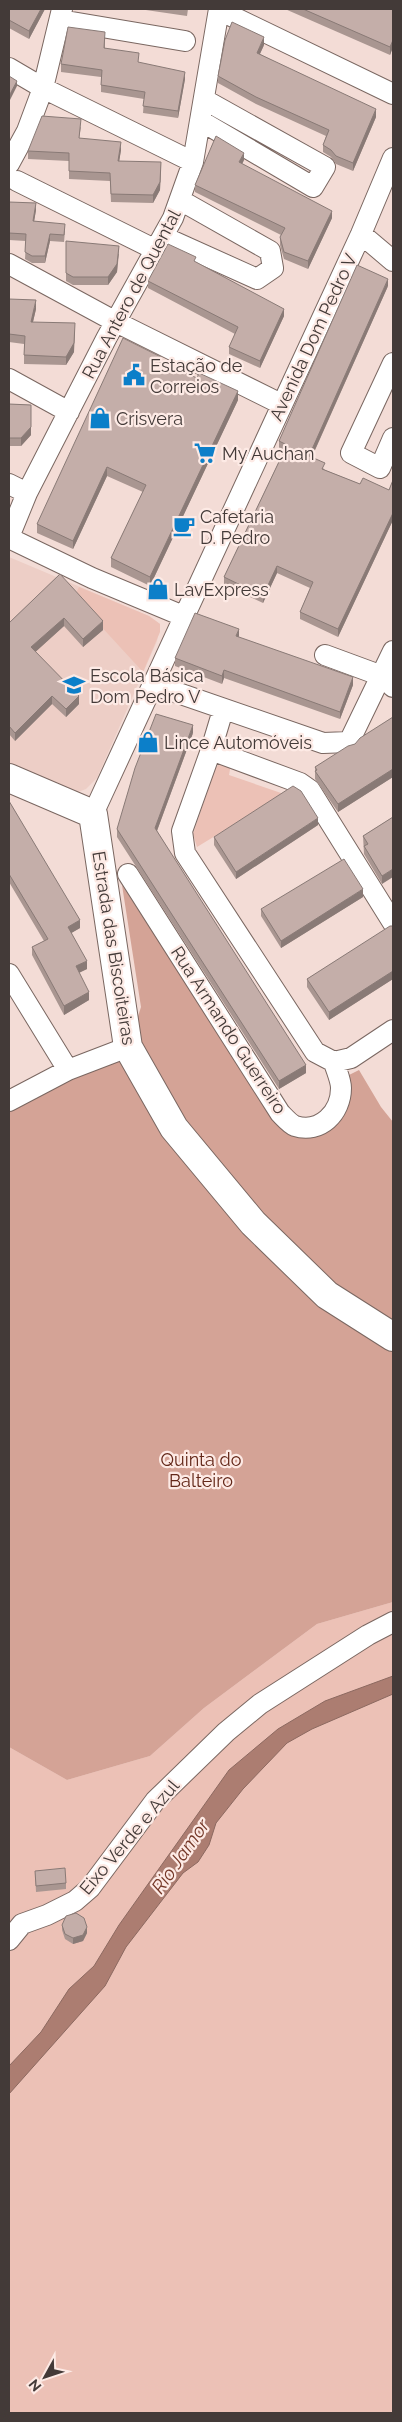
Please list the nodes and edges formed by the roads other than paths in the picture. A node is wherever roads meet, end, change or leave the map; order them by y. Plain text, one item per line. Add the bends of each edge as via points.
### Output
1 (219, 9) edge
2 (61, 14) edge
3 (185, 41) dead end
4 (9, 68) edge
5 (44, 88) junction
6 (393, 94) edge
7 (205, 100) junction
8 (201, 121) junction
9 (393, 158) edge
10 (13, 160) edge
11 (194, 162) junction
12 (180, 200) junction
13 (361, 234) junction
14 (160, 243) junction
15 (393, 261) edge
16 (9, 264) edge
17 (116, 322) junction
18 (393, 363) edge
19 (9, 379) edge
20 (281, 404) junction
21 (69, 412) junction
22 (393, 438) edge
23 (9, 484) edge
24 (27, 493) junction
25 (9, 538) edge
26 (183, 616) junction
27 (393, 651) edge
28 (326, 655) dead end
29 (388, 682) edge
30 (152, 684) junction
31 (223, 710) junction
32 (211, 750) junction
33 (9, 778) edge
34 (93, 814) junction
35 (128, 874) dead end
36 (393, 923) edge
37 (9, 974) edge
38 (393, 1030) edge
39 (128, 1047) junction
40 (334, 1062) junction
41 (68, 1070) junction
42 (9, 1101) edge
43 (393, 1337) edge
44 (393, 1622) edge
45 (9, 1940) edge

1 - 6 street
1 - 7 street, Rua Antero de Quental
2 - 3 street
2 - 5 street
4 - 5 street
5 - 10 street
5 - 11 street
7 - 8 street, Rua Antero de Quental
7 - 8 street via 325,166 313,187
8 - 11 street, Rua Antero de Quental
9 - 13 street, Avenida Dom Pedro V
10 - 14 street
11 - 12 street, Rua Antero de Quental
12 - 14 street, Rua Antero de Quental
12 - 14 street via 270,251 273,268 256,279
13 - 15 street
13 - 20 street, Avenida Dom Pedro V
14 - 17 street, Rua Antero de Quental
16 - 17 street
17 - 20 street
17 - 21 street, Rua Antero de Quental
18 - 22 street via 351,453 380,468
19 - 21 street
20 - 26 street, Avenida Dom Pedro V
21 - 24 street, Rua Antero de Quental
23 - 24 street
24 - 25 street, Rua Antero de Quental
25 - 26 street via 92,578
26 - 30 street, Avenida Dom Pedro V
27 - 29 street
28 - 29 street
29 - 31 street via 349,742 323,743
30 - 31 street
30 - 34 street, Avenida Dom Pedro V
31 - 32 street
32 - 36 street via 300,783 310,790
32 - 40 street via 182,831 185,853 315,1052
33 - 34 street
34 - 39 street, Estrada das Biscoiteiras
35 - 40 street, Rua Armando Guerreiro via 280,1113 293,1126 310,1128 328,1120 338,1105 341,1088
37 - 41 street
38 - 40 street via 351,1058
39 - 41 street
39 - 43 street, Estrada das Biscoiteiras via 174,1128 253,1223 327,1295
41 - 42 street
44 - 45 street, Eixo Verde e Azul via 260,1704 226,1732 155,1801 90,1888 75,1901 22,1924

